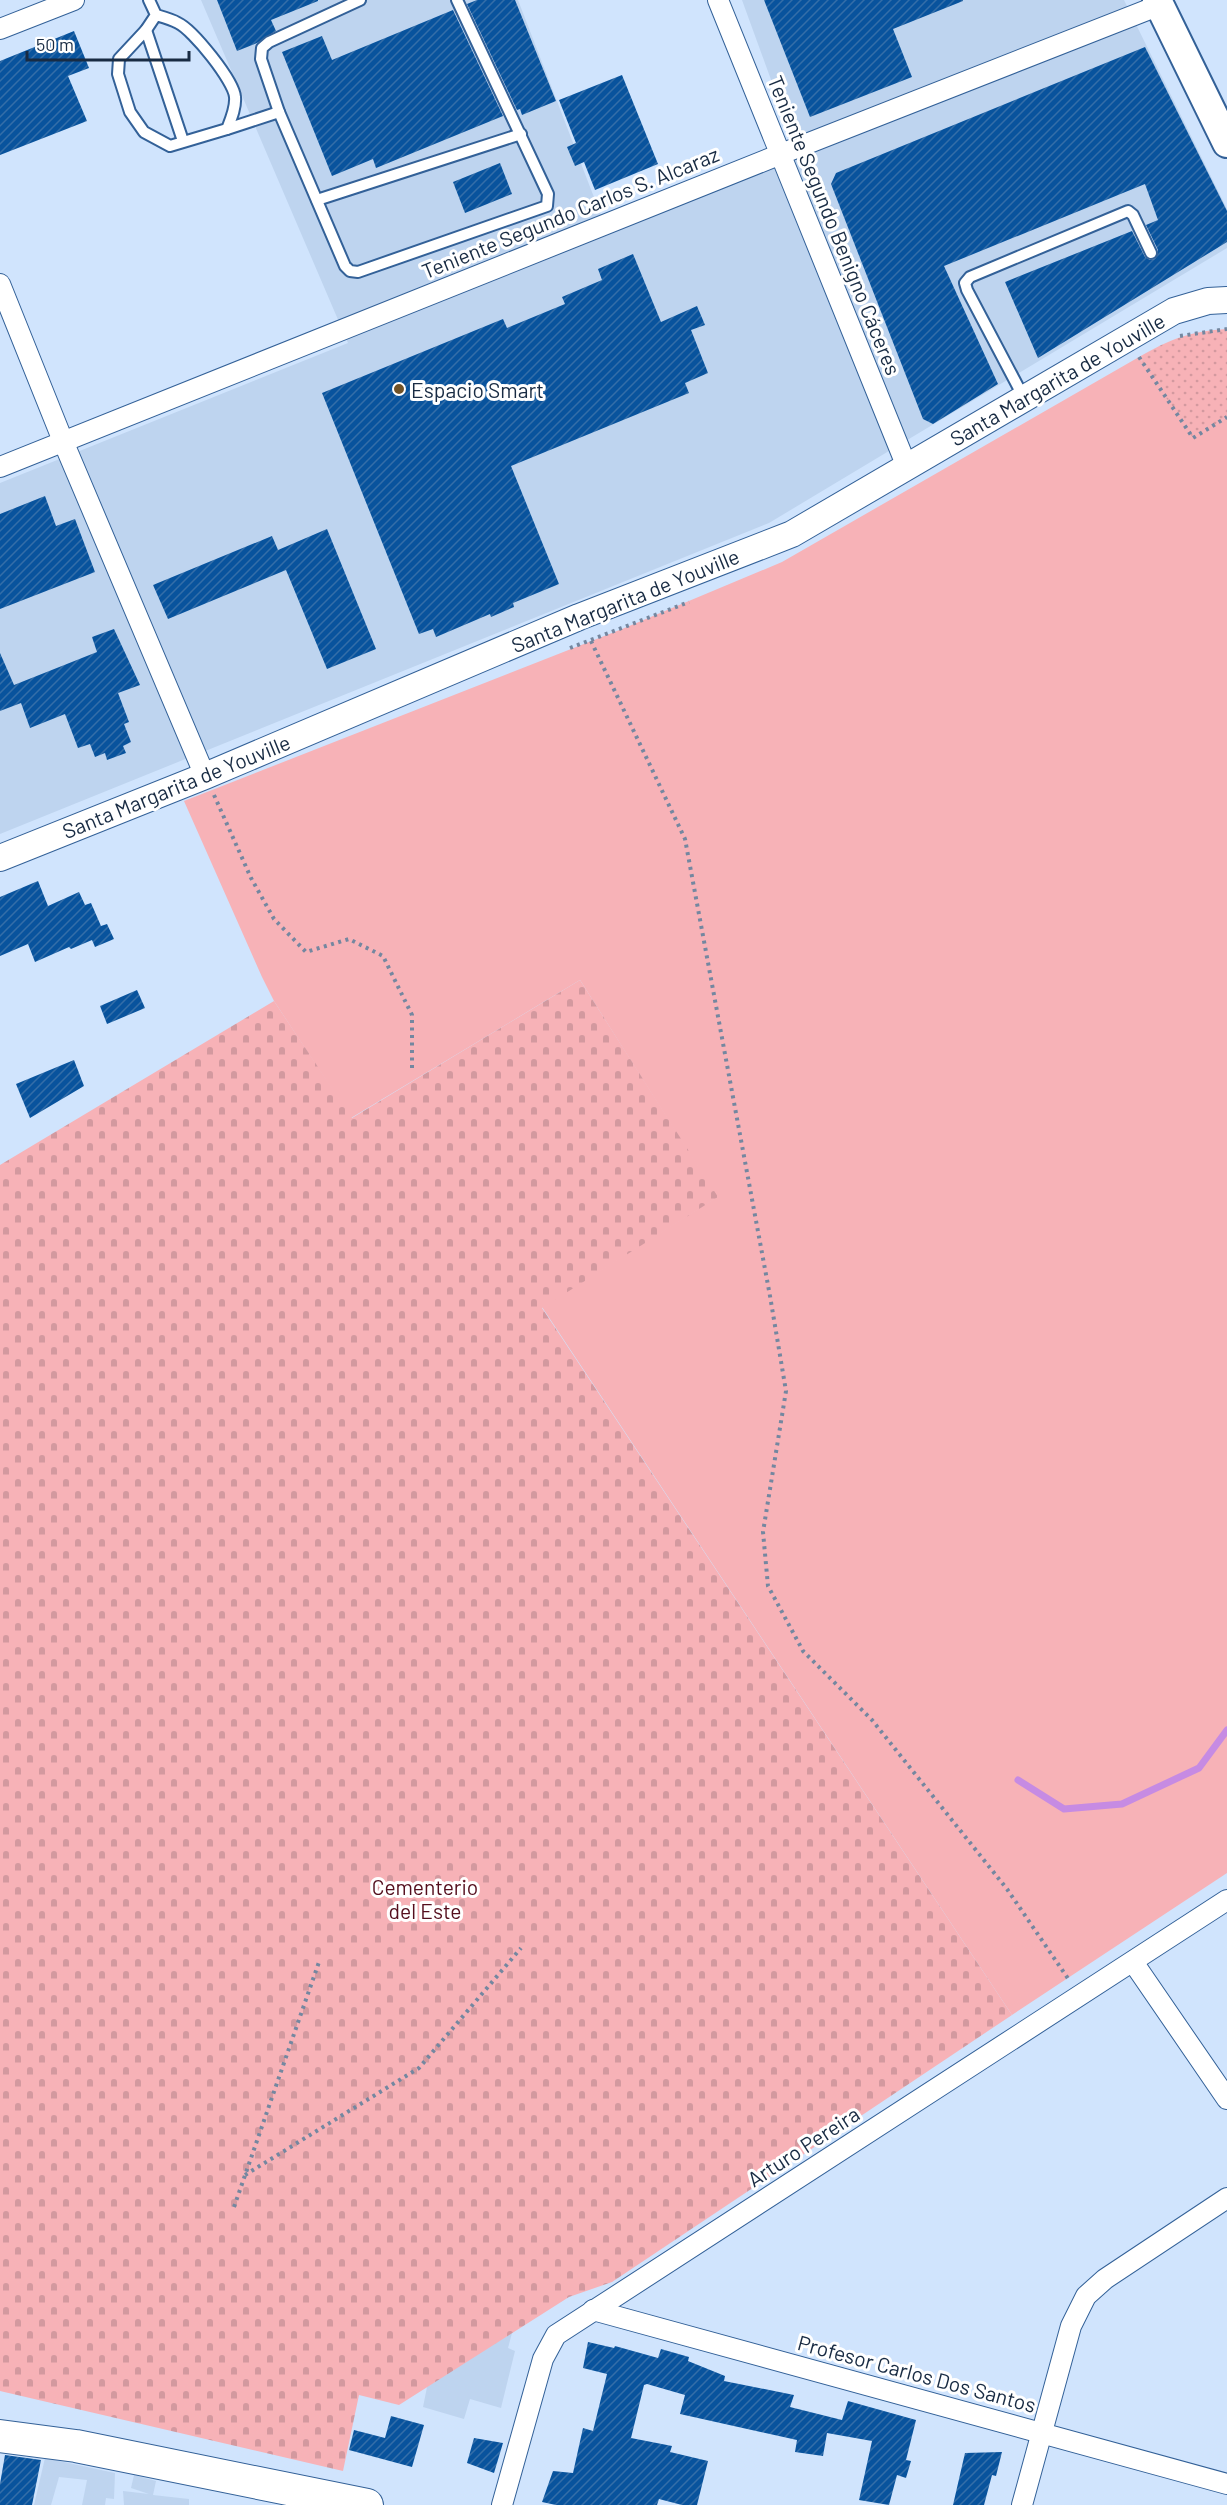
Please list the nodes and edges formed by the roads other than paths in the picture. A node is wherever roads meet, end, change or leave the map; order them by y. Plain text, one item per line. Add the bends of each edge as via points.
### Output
1 (74, 0) edge
2 (148, 0) edge
3 (360, 0) edge
4 (458, 0) edge
5 (718, 0) edge
6 (1158, 3) edge
7 (156, 15) junction
8 (0, 29) edge
9 (146, 30) junction
10 (279, 112) junction
11 (227, 129) junction
12 (521, 134) junction
13 (183, 141) junction
14 (1227, 143) edge
15 (781, 154) junction
16 (317, 200) junction
17 (1151, 253) dead end
18 (0, 284) edge
19 (1221, 295) edge
20 (1024, 398) junction
21 (63, 441) junction
22 (0, 467) edge
23 (907, 467) junction
24 (209, 785) junction
25 (0, 858) edge
26 (1227, 1900) edge
27 (1133, 1962) junction
28 (1227, 2099) edge
29 (1227, 2198) edge
30 (593, 2310) junction
31 (0, 2419) edge
32 (1041, 2432) junction
33 (0, 2436) edge
34 (76, 2446) junction
35 (1227, 2484) edge
36 (367, 2505) edge
37 (502, 2505) edge
38 (1022, 2505) edge

1 - 8 street
2 - 7 lane
3 - 10 lane via 262,48 261,58
4 - 12 lane
5 - 15 street, Teniente Segundo Benigno Cáceres
6 - 14 main road
6 - 15 street, Teniente Segundo Carlos S. Alcaraz
7 - 9 lane
7 - 11 lane via 180,23 220,69 235,95
9 - 13 lane
9 - 13 lane via 119,59 118,74 130,112 154,140 170,146
10 - 11 lane
10 - 16 lane
11 - 13 lane
12 - 16 lane
12 - 16 lane via 549,194 547,206 358,272 345,266
15 - 21 street, Teniente Segundo Carlos S. Alcaraz
15 - 23 street, Teniente Segundo Benigno Cáceres
17 - 20 lane via 1128,211 970,277 967,291
18 - 21 street
19 - 20 street, Santa Margarita de Youville via 1174,311
20 - 23 street, Santa Margarita de Youville
21 - 22 street, Teniente Segundo Carlos S. Alcaraz
21 - 24 street
23 - 24 street, Santa Margarita de Youville via 792,534 579,617
24 - 25 street, Santa Margarita de Youville
26 - 27 street, Arturo Pereira
27 - 28 street
27 - 30 street, Arturo Pereira
29 - 32 street via 1105,2279 1086,2296 1071,2326
30 - 32 street, Profesor Carlos Dos Santos
30 - 37 street, Arturo Pereira via 555,2335 543,2359
31 - 34 main road
32 - 35 street, Profesor Carlos Dos Santos
32 - 38 street
33 - 34 main road
34 - 36 main road

